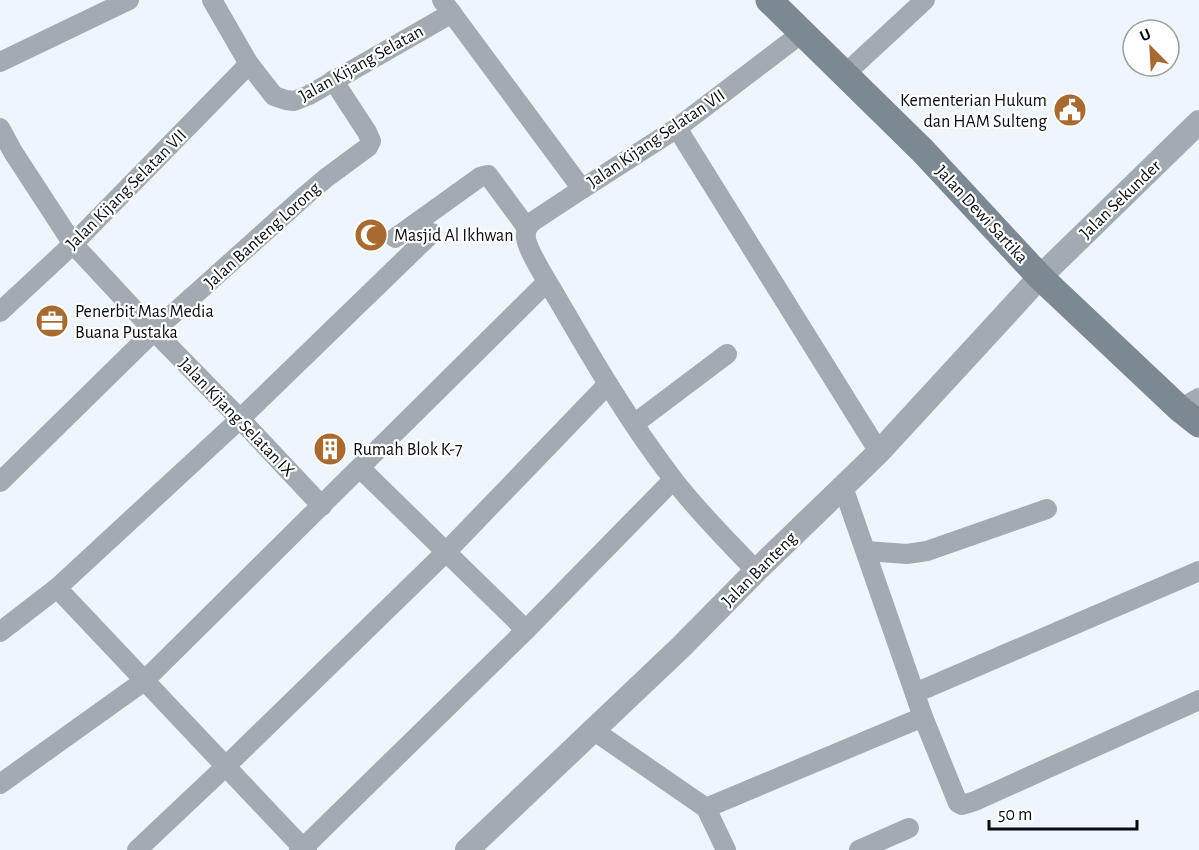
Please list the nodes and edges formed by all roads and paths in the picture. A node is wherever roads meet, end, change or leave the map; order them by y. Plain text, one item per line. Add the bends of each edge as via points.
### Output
1 (129, 0) edge
2 (212, 0) edge
3 (768, 0) edge
4 (925, 0) edge
5 (447, 7) edge
6 (802, 33) junction
7 (0, 62) edge
8 (249, 64) junction
9 (845, 74) junction
10 (333, 80) junction
11 (1199, 122) edge
12 (0, 128) edge
13 (677, 128) junction
14 (6, 156) edge
15 (582, 189) junction
16 (527, 228) junction
17 (432, 233) dead end
18 (394, 238) dead end
19 (73, 244) junction
20 (1040, 277) junction
21 (548, 282) junction
22 (0, 312) edge
23 (154, 331) junction
24 (728, 354) dead end
25 (608, 384) junction
26 (1193, 410) edge
27 (240, 419) junction
28 (634, 424) junction
29 (879, 452) junction
30 (360, 468) junction
31 (673, 480) junction
32 (0, 482) edge
33 (843, 487) junction
34 (322, 506) junction
35 (1047, 509) dead end
36 (447, 551) junction
37 (866, 551) junction
38 (756, 571) junction
39 (1199, 571) edge
40 (57, 588) junction
41 (526, 630) junction
42 (0, 632) edge
43 (144, 681) junction
44 (915, 693) junction
45 (1199, 700) edge
46 (923, 717) junction
47 (593, 730) junction
48 (226, 766) junction
49 (0, 784) edge
50 (706, 808) junction
51 (909, 828) dead end
52 (303, 849) edge
53 (137, 850) edge
54 (467, 850) edge
55 (726, 850) edge
56 (859, 850) edge

1 - 7 street
2 - 8 street, Jalan Kijang Selatan
3 - 6 main road, Jalan Dewi Sartika
4 - 9 street
5 - 10 street, Jalan Kijang Selatan
5 - 15 street, Jalan Kijang Selatan VII
6 - 9 main road, Jalan Dewi Sartika
6 - 13 street, Jalan Kijang Selatan VII
8 - 10 street, Jalan Kijang Selatan via 274,96 286,100 299,99
8 - 19 street, Jalan Kijang Selatan VII
9 - 20 main road, Jalan Dewi Sartika
10 - 23 street, Jalan Banteng Lorong via 367,132 368,147 306,195
11 - 20 street, Jalan Sekunder
12 - 14 street, Jalan Kijang Selatan IX
13 - 15 street, Jalan Kijang Selatan VII
13 - 29 street
14 - 19 street, Jalan Kijang Selatan IX
15 - 16 street
16 - 18 street via 488,175
16 - 21 street via 526,240
17 - 27 street
19 - 22 street, Jalan Kijang Selatan VII
19 - 23 street, Jalan Kijang Selatan IX
20 - 26 main road, Jalan Dewi Sartika
20 - 29 street, Jalan Banteng
21 - 25 street
21 - 30 street
23 - 27 street, Jalan Kijang Selatan IX
23 - 32 street, Jalan Banteng Lorong
24 - 28 street
25 - 28 street
25 - 36 street
27 - 34 street, Jalan Kijang Selatan IX
27 - 40 street
28 - 31 street
29 - 33 street, Jalan Banteng
30 - 34 street
30 - 36 street
31 - 38 street
31 - 41 street
33 - 37 street
33 - 38 street, Jalan Banteng
34 - 43 street
35 - 37 street via 927,551
36 - 41 street
36 - 48 street
37 - 44 street
38 - 47 street, Jalan Banteng
39 - 44 street
40 - 42 street
40 - 43 street
41 - 52 street
43 - 48 street
43 - 49 street
44 - 46 street
45 - 46 street via 962,805 956,799
46 - 50 street
47 - 50 street
47 - 54 street, Jalan Banteng
48 - 52 street
48 - 53 street
50 - 55 street
51 - 56 street

